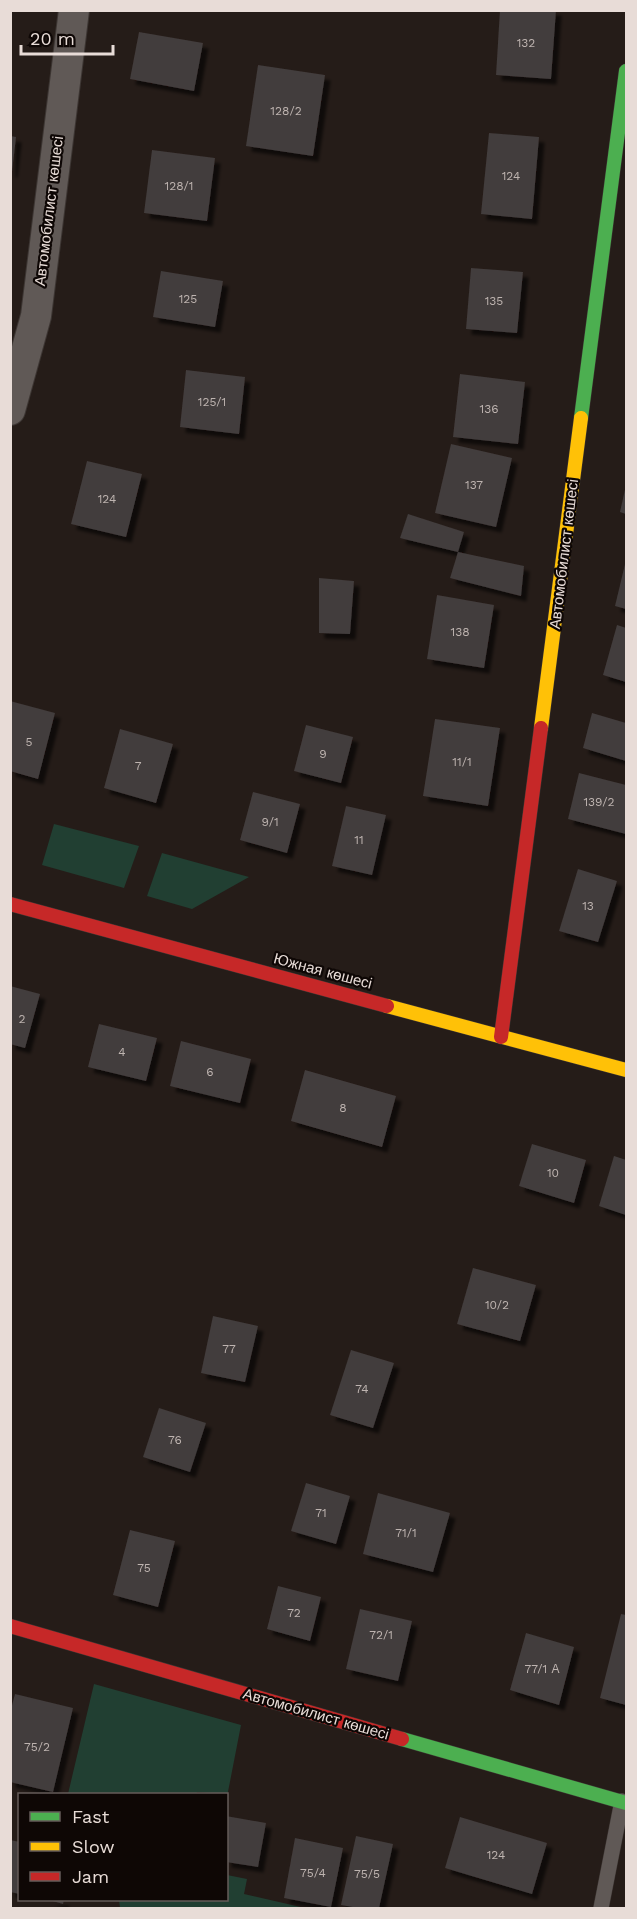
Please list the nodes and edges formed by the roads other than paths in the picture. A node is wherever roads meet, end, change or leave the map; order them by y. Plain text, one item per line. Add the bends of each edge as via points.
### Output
1 (74, 10) edge
2 (627, 71) edge
3 (10, 410) edge
4 (10, 904) edge
5 (501, 1037) junction
6 (627, 1070) edge
7 (10, 1626) edge
8 (624, 1802) edge
9 (601, 1908) edge

1 - 3 street, Автомобилист көшесі via 36,316
2 - 5 street, Автомобилист көшесі
4 - 5 street, Южная көшесі
5 - 6 street, Южная көшесі
7 - 8 street, Автомобилист көшесі
8 - 9 lane, Автомобилист көшесі

